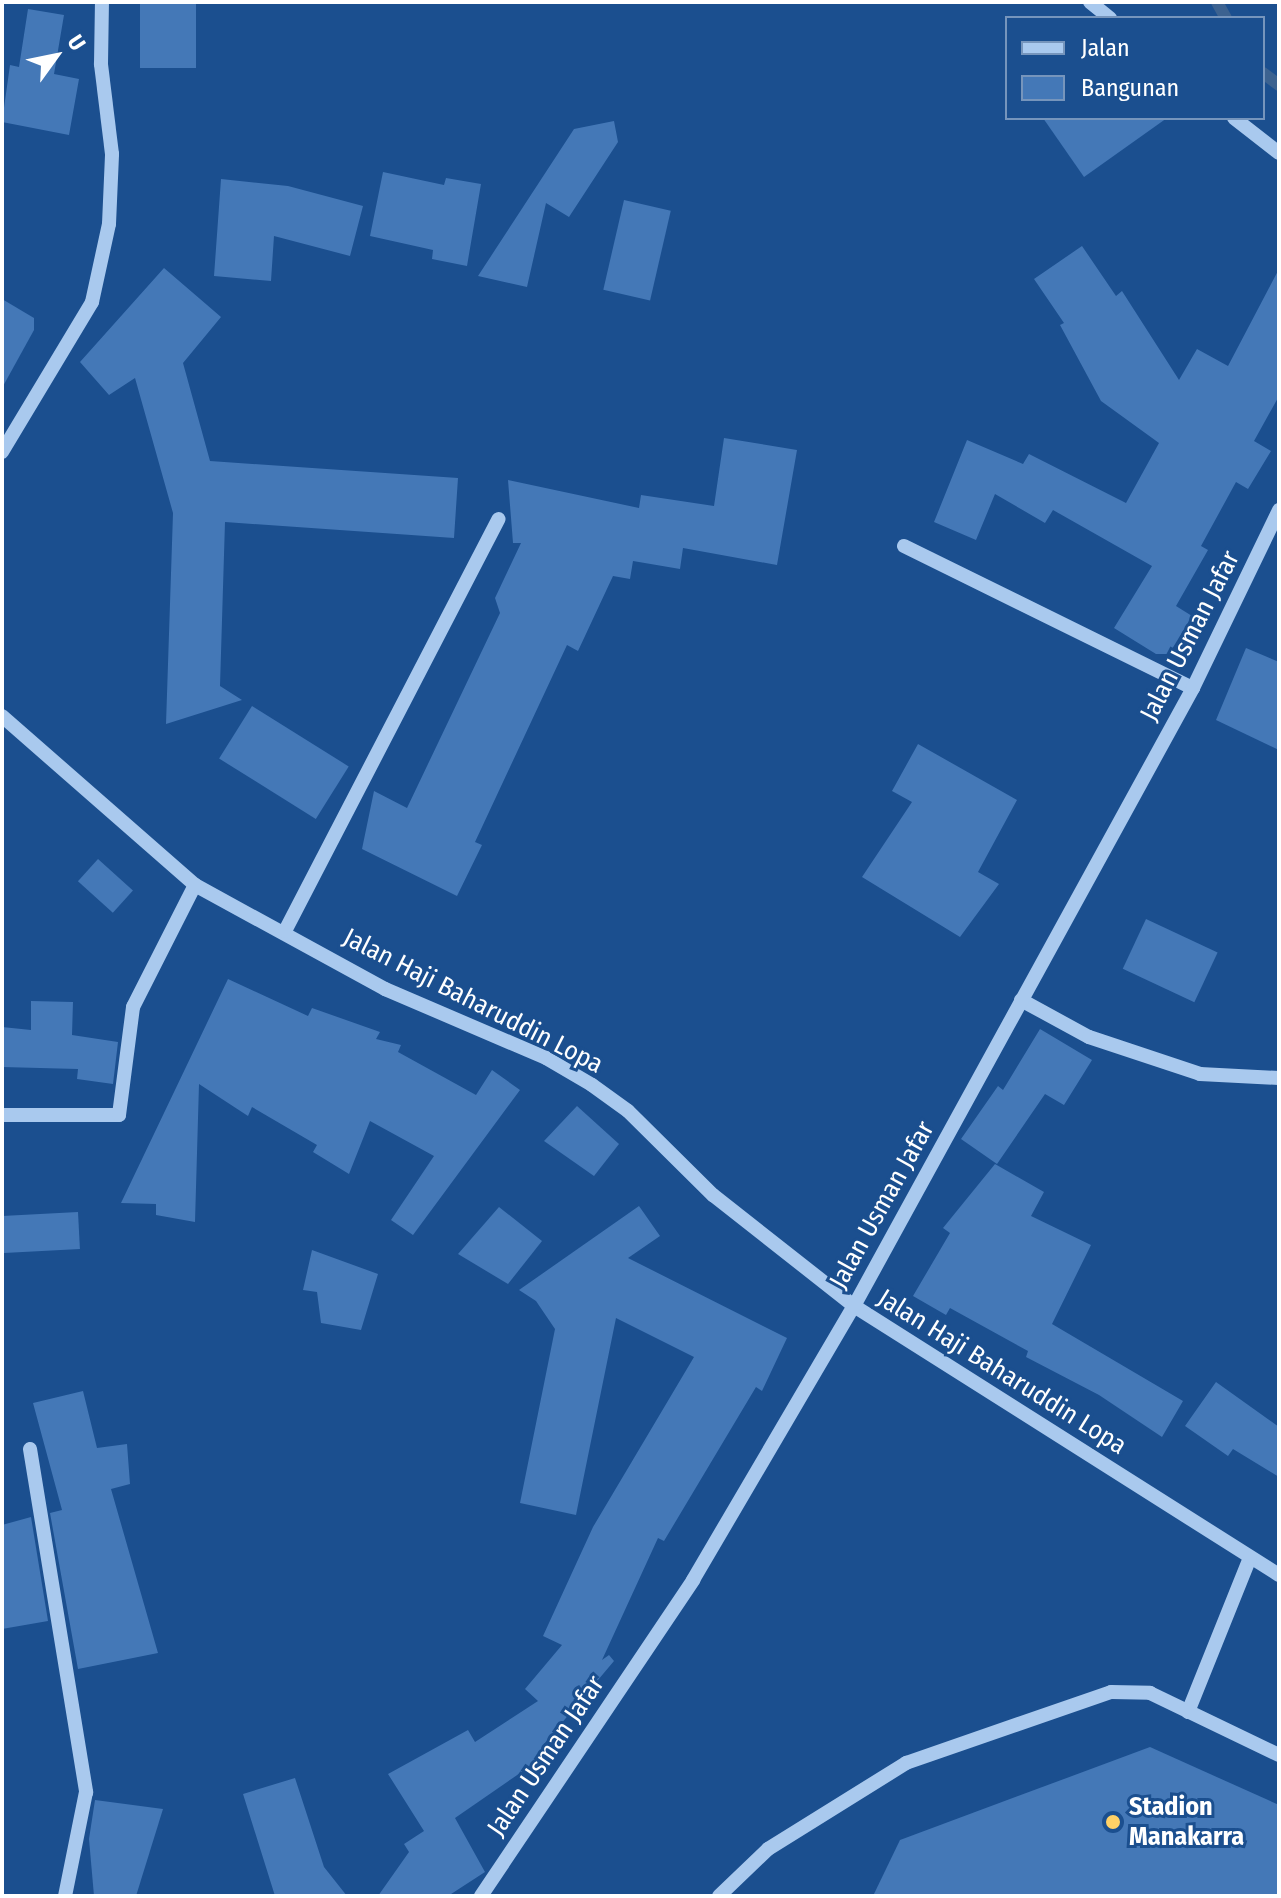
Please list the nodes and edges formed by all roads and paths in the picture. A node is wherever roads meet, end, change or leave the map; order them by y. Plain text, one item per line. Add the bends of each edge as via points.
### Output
1 (102, 2) edge
2 (1090, 2) edge
3 (1108, 16) edge
4 (1237, 120) edge
5 (1279, 153) edge
6 (2, 452) edge
7 (1279, 510) edge
8 (499, 519) dead end
9 (904, 546) dead end
10 (1193, 688) junction
11 (2, 716) edge
12 (195, 885) junction
13 (285, 931) junction
14 (1021, 1000) junction
15 (1279, 1078) edge
16 (2, 1115) edge
17 (854, 1306) junction
18 (30, 1449) dead end
19 (1250, 1558) junction
20 (1279, 1575) edge
21 (1188, 1712) junction
22 (1279, 1755) edge
23 (65, 1896) edge
24 (481, 1896) edge
25 (719, 1896) edge

1 - 6 street via 101,64 112,154 109,224 99,271 92,302 61,360
2 - 3 street
4 - 5 street
7 - 10 street, Jalan Usman Jafar
8 - 13 street
9 - 10 street
10 - 14 street, Jalan Usman Jafar
11 - 12 street, Jalan Haji Baharuddin Lopa
12 - 13 street, Jalan Haji Baharuddin Lopa
12 - 16 street via 133,1007 119,1115
13 - 17 street, Jalan Haji Baharuddin Lopa via 385,989 546,1058 592,1085 628,1111 713,1195
14 - 15 street via 1089,1037 1200,1074
14 - 17 street, Jalan Usman Jafar
17 - 19 street, Jalan Haji Baharuddin Lopa
17 - 24 street, Jalan Usman Jafar via 693,1580
18 - 23 street via 86,1792
19 - 20 street, Jalan Haji Baharuddin Lopa
19 - 21 street
21 - 22 street
21 - 25 street via 1150,1693 1111,1692 906,1763 768,1849

